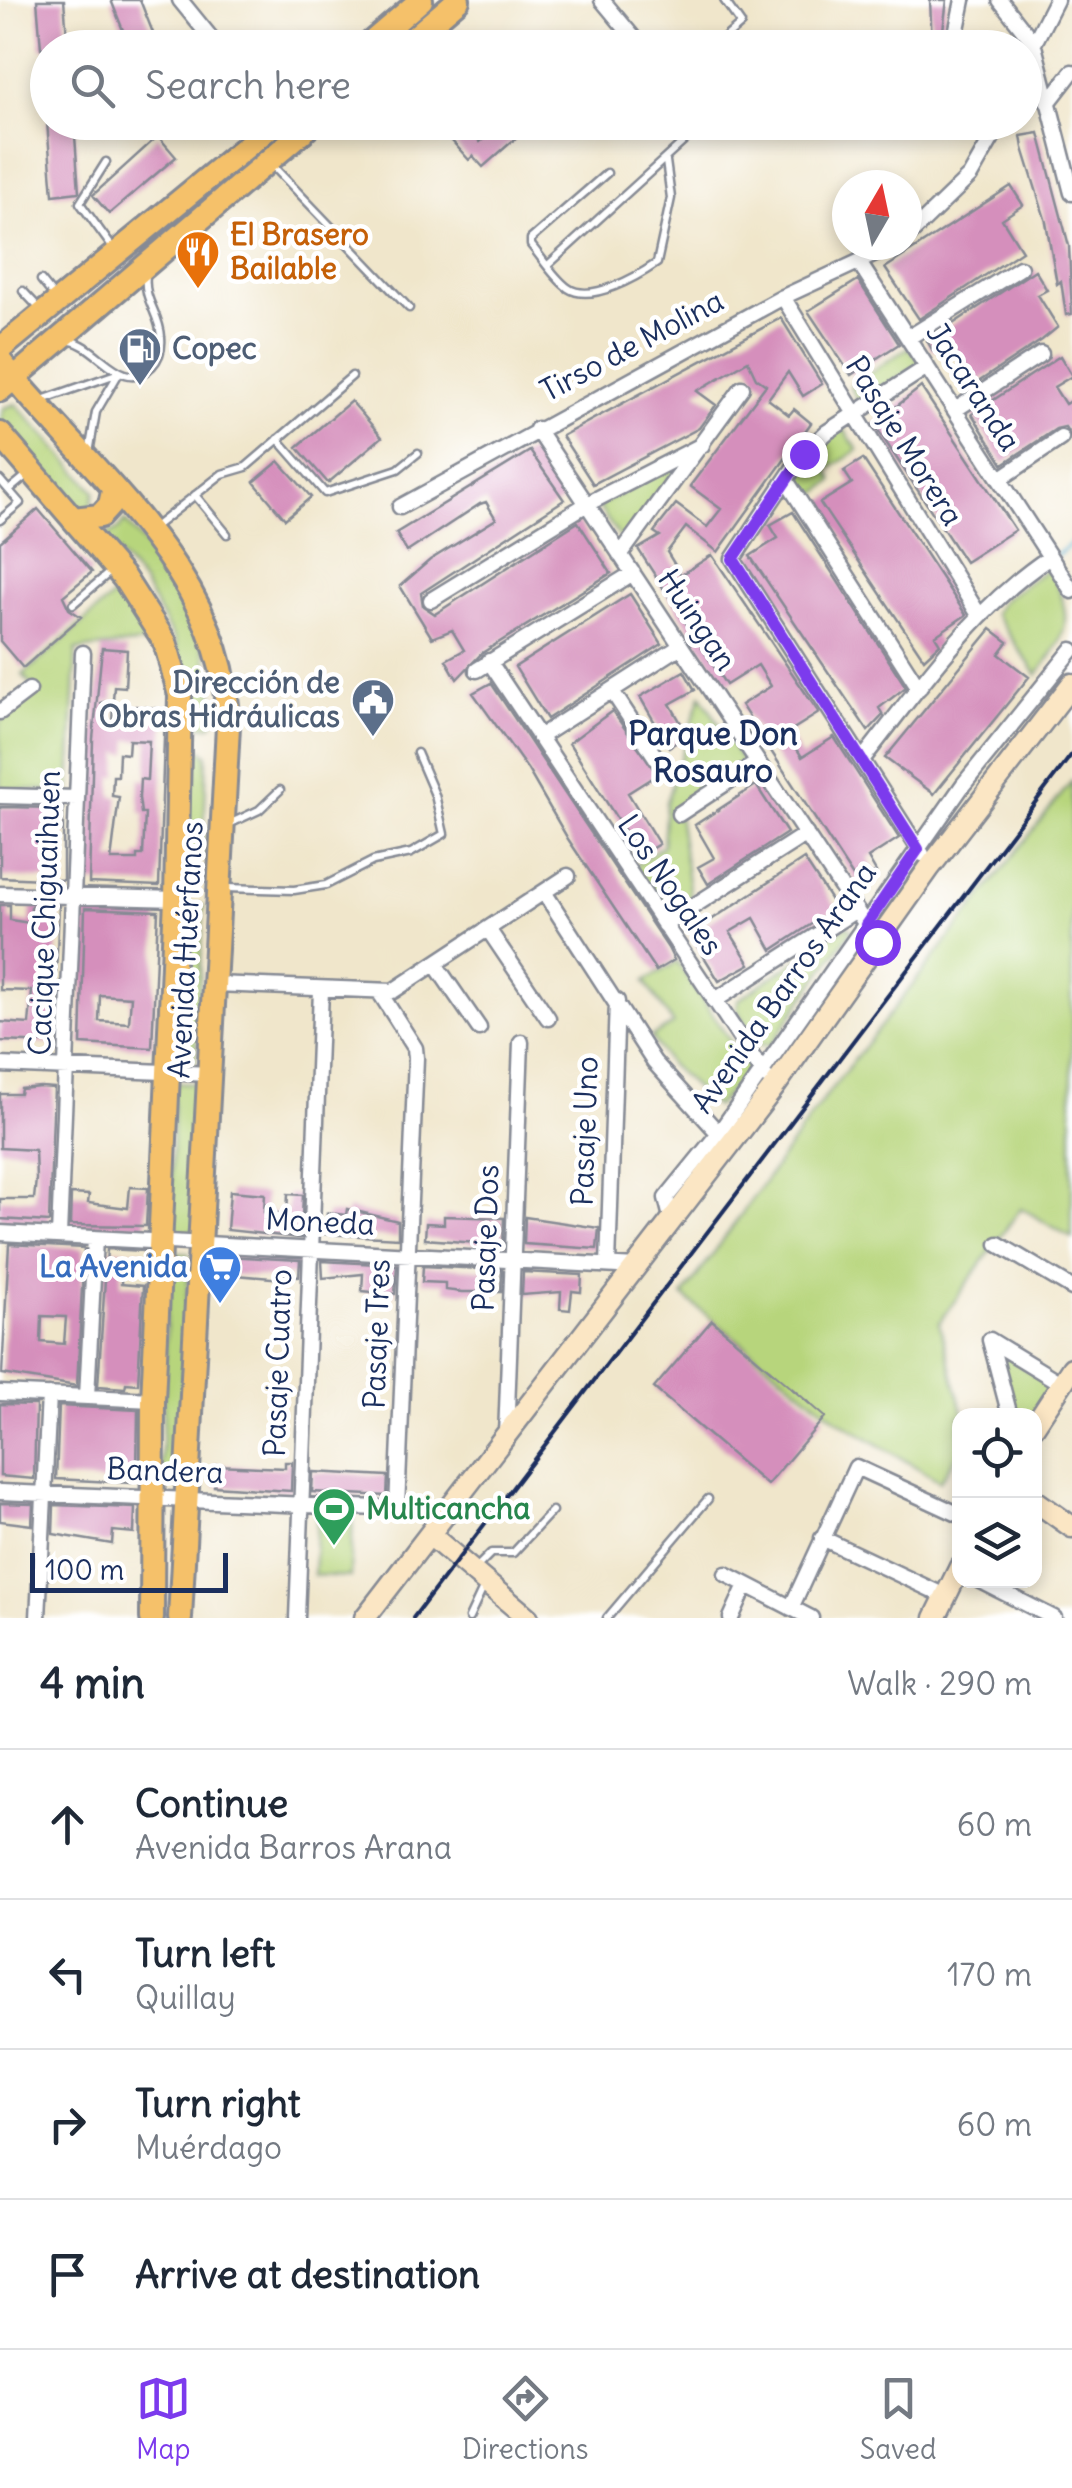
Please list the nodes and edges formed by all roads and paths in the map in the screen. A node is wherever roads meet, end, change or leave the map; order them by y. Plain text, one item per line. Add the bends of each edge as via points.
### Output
1 (180, 0) edge
2 (458, 0) edge
3 (602, 0) edge
4 (724, 0) edge
5 (963, 0) edge
6 (1000, 0) edge
7 (1056, 0) edge
8 (430, 8) edge
9 (958, 28) dead end
10 (204, 30) edge
11 (394, 30) edge
12 (415, 30) edge
13 (627, 30) edge
14 (734, 30) edge
15 (1024, 30) edge
16 (1040, 30) edge
17 (1072, 72) edge
18 (1042, 79) edge
19 (1048, 103) junction
20 (254, 140) edge
21 (293, 140) edge
22 (687, 140) edge
23 (991, 140) edge
24 (666, 161) junction
25 (106, 162) dead end
26 (268, 162) junction
27 (607, 173) dead end
28 (1072, 193) edge
29 (922, 222) edge
30 (116, 252) junction
31 (867, 260) edge
32 (151, 263) junction
33 (860, 264) junction
34 (548, 265) junction
35 (1020, 268) dead end
36 (41, 280) dead end
37 (23, 291) dead end
38 (782, 296) junction
39 (51, 306) junction
40 (410, 308) dead end
41 (908, 338) junction
42 (54, 344) junction
43 (0, 349) edge
44 (1041, 354) dead end
45 (927, 366) junction
46 (120, 373) junction
47 (5, 376) edge
48 (352, 376) dead end
49 (742, 388) dead end
50 (36, 403) junction
51 (955, 410) junction
52 (854, 414) junction
53 (537, 429) junction
54 (1, 438) edge
55 (1061, 438) dead end
56 (278, 440) junction
57 (702, 444) junction
58 (418, 452) dead end
59 (90, 464) junction
60 (32, 471) junction
61 (0, 480) edge
62 (786, 480) junction
63 (1000, 480) junction
64 (9, 490) junction
65 (113, 491) junction
66 (195, 495) junction
67 (587, 504) junction
68 (400, 507) dead end
69 (73, 519) junction
70 (0, 520) edge
71 (147, 533) junction
72 (227, 534) dead end
73 (620, 555) junction
74 (1050, 557) junction
75 (115, 567) junction
76 (633, 573) junction
77 (1072, 591) edge
78 (431, 600) dead end
79 (73, 604) dead end
80 (978, 614) junction
81 (681, 646) junction
82 (1072, 650) edge
83 (84, 653) dead end
84 (1072, 684) edge
85 (920, 688) junction
86 (29, 690) dead end
87 (612, 690) junction
88 (0, 712) edge
89 (538, 737) junction
90 (182, 738) junction
91 (228, 738) junction
92 (417, 753) dead end
93 (862, 760) junction
94 (758, 762) junction
95 (660, 764) dead end
96 (280, 790) dead end
97 (0, 796) edge
98 (77, 798) junction
99 (678, 814) dead end
100 (223, 826) junction
101 (806, 834) junction
102 (924, 858) junction
103 (568, 876) dead end
104 (544, 892) junction
105 (0, 894) edge
106 (219, 894) junction
107 (73, 895) junction
108 (176, 899) junction
109 (856, 910) junction
110 (664, 926) junction
111 (488, 929) junction
112 (872, 933) junction
113 (435, 964) junction
114 (214, 984) junction
115 (322, 990) junction
116 (380, 993) junction
117 (617, 1000) junction
118 (714, 1001) junction
119 (548, 1018) dead end
120 (479, 1028) dead end
121 (521, 1042) dead end
122 (0, 1065) edge
123 (66, 1068) junction
124 (167, 1072) junction
125 (210, 1074) junction
126 (769, 1079) junction
127 (724, 1139) junction
128 (0, 1232) edge
129 (59, 1236) junction
130 (95, 1238) junction
131 (160, 1241) junction
132 (203, 1244) junction
133 (998, 1244) dead end
134 (310, 1249) junction
135 (408, 1254) junction
136 (513, 1260) junction
137 (608, 1265) junction
138 (637, 1267) junction
139 (1072, 1288) edge
140 (1067, 1376) edge
141 (0, 1393) edge
142 (49, 1395) junction
143 (88, 1397) junction
144 (153, 1400) junction
145 (1008, 1408) edge
146 (1042, 1414) edge
147 (506, 1436) junction
148 (0, 1492) edge
149 (44, 1494) junction
150 (151, 1498) junction
151 (708, 1499) dead end
152 (190, 1500) junction
153 (301, 1504) junction
154 (1042, 1505) edge
155 (398, 1508) junction
156 (448, 1511) junction
157 (552, 1511) dead end
158 (952, 1511) edge
159 (187, 1524) junction
160 (1071, 1525) edge
161 (430, 1534) junction
162 (822, 1538) junction
163 (150, 1558) junction
164 (480, 1574) junction
165 (726, 1574) dead end
166 (952, 1584) edge
167 (746, 1585) junction
168 (995, 1588) edge
169 (946, 1596) junction
170 (791, 1608) junction
171 (38, 1618) edge
172 (140, 1618) edge
173 (152, 1618) edge
174 (180, 1618) edge
175 (192, 1618) edge
176 (297, 1618) edge
177 (365, 1618) edge
178 (469, 1618) edge
179 (528, 1618) edge
180 (607, 1618) edge
181 (731, 1618) edge
182 (811, 1618) edge
183 (935, 1618) edge
184 (1054, 1618) edge

1 - 10 street
2 - 8 main road
3 - 13 street
4 - 14 lane via 741,24
5 - 9 street
6 - 15 street
7 - 16 street
8 - 11 main road
8 - 12 main road
17 - 19 street
18 - 19 street
19 - 28 street
20 - 30 main road
21 - 26 main road
22 - 24 lane
23 - 29 street via 970,176
24 - 34 lane
24 - 34 lane via 671,198 656,265 594,293 568,288
25 - 30 lane via 80,204
26 - 32 main road
26 - 40 lane
27 - 34 lane via 531,239
30 - 39 main road
31 - 33 street, Tirso de Molina
32 - 42 main road
32 - 46 lane via 145,287 160,326 160,352 140,374
33 - 38 street, Tirso de Molina
33 - 41 street, Jacaranda
35 - 41 street
36 - 39 lane
37 - 39 lane
38 - 52 street, Pasaje Morera
38 - 53 street, Tirso de Molina
39 - 43 main road
41 - 45 street, Jacaranda
42 - 46 lane via 89,346
42 - 47 main road
44 - 51 street
45 - 51 street, Jacaranda
45 - 52 street
46 - 50 lane
46 - 59 lane via 96,412
47 - 50 main road, Avenida Huérfanos
48 - 56 lane
49 - 57 street
50 - 59 main road, Avenida Huérfanos
51 - 63 street, Jacaranda
52 - 62 street via 815,442
52 - 80 street, Pasaje Morera
53 - 67 street, Huingan
53 - 68 street, Tirso de Molina
54 - 60 main road, Avenida Huérfanos
55 - 63 street
56 - 58 lane via 325,493 398,469
56 - 66 lane
57 - 67 street
57 - 73 street
59 - 65 main road, Avenida Huérfanos
60 - 64 lane
60 - 69 main road, Avenida Huérfanos
61 - 64 lane
62 - 85 street
62 - 93 street via 733,559
63 - 74 street, Jacaranda
64 - 70 lane via 20,503
65 - 69 main road via 100,516
65 - 71 main road, Avenida Huérfanos
66 - 71 lane
66 - 72 lane
67 - 73 street, Huingan
67 - 78 street
69 - 75 main road, Avenida Huérfanos
71 - 91 main road, Avenida Huérfanos via 187,583 213,638 226,689
73 - 76 street, Huingan
74 - 77 street, Jacaranda
74 - 80 street
75 - 79 lane
75 - 90 main road, Avenida Huérfanos via 157,625 172,659
76 - 81 street, Huingan
76 - 89 street, Los Nogales via 483,666
80 - 85 street
81 - 87 street
81 - 94 street, Huingan
82 - 102 street, Avenida Barros Arana via 963,785
83 - 98 street, Cacique Chiguaihuen
84 - 102 main road, Avenida Barros Arana
85 - 93 street
86 - 88 street
87 - 89 street
87 - 95 street
89 - 110 street, Los Nogales
90 - 91 main road
90 - 108 main road, Avenida Huérfanos
91 - 100 main road, Avenida Huérfanos
92 - 106 lane via 444,834 326,885
93 - 102 street
94 - 99 street
94 - 101 street, Huingan
96 - 100 lane via 260,810
97 - 98 street
98 - 107 street, Cacique Chiguaihuen
100 - 106 main road, Avenida Huérfanos
101 - 109 street, Huingan
101 - 110 street
102 - 112 main road, Avenida Barros Arana
103 - 104 street
104 - 111 street
104 - 117 street
105 - 107 street
106 - 108 main road
106 - 114 main road, Avenida Huérfanos
107 - 108 street
107 - 123 street, Cacique Chiguaihuen
108 - 124 main road, Avenida Huérfanos
109 - 112 street, Huingan
109 - 118 street
110 - 118 street, Los Nogales
111 - 113 street
111 - 119 street
112 - 126 main road, Avenida Barros Arana
113 - 116 street
113 - 120 street
114 - 115 street
114 - 125 main road, Avenida Huérfanos
115 - 116 street
115 - 134 street, Pasaje Cuatro
116 - 135 street, Pasaje Tres via 415,1048
117 - 127 street via 654,1062
117 - 137 street, Pasaje Uno
118 - 126 street, Los Nogales
121 - 136 street, Pasaje Dos
122 - 123 street
123 - 124 street
123 - 129 street, Cacique Chiguaihuen
124 - 125 street
124 - 131 main road, Avenida Huérfanos
125 - 132 main road, Avenida Huérfanos
126 - 127 main road, Avenida Barros Arana
127 - 138 main road, Avenida Barros Arana
128 - 129 street, Moneda
129 - 130 street, Moneda
130 - 131 street, Moneda
130 - 143 street
131 - 132 street, Moneda
131 - 144 main road, Avenida Huérfanos
132 - 134 street, Moneda
132 - 152 main road, Avenida Huérfanos
133 - 139 street
134 - 135 street, Moneda
134 - 153 street, Pasaje Cuatro
135 - 136 street, Moneda
135 - 155 street, Pasaje Tres
136 - 137 street, Moneda
136 - 147 street, Pasaje Dos
137 - 138 street, Moneda
138 - 147 main road, Avenida Barros Arana
140 - 145 street via 990,1340
140 - 146 main road
141 - 142 street
142 - 143 street
142 - 149 street
143 - 144 street
144 - 150 main road, Avenida Huérfanos
147 - 156 main road, Avenida Barros Arana
148 - 149 street, Bandera
149 - 150 street, Bandera
149 - 171 street
150 - 152 street, Bandera
150 - 163 main road, Avenida Huérfanos
151 - 180 lane
152 - 153 street, Bandera
152 - 159 main road, Avenida Huérfanos
153 - 155 street, Bandera
153 - 176 street, Pasaje Cuatro
154 - 160 main road
155 - 156 street, Bandera
156 - 161 main road, Avenida Barros Arana
157 - 164 lane via 513,1553 492,1554
158 - 162 street via 856,1466
159 - 174 main road, Avenida Huérfanos
159 - 175 main road
161 - 164 main road
161 - 177 main road, Avenida Barros Arana
162 - 169 street
162 - 170 street
163 - 172 main road
163 - 173 main road, Avenida Huérfanos
164 - 178 lane
164 - 179 main road
165 - 167 street
166 - 169 main road
167 - 170 street
167 - 181 street
168 - 184 street
169 - 183 main road
170 - 182 street

